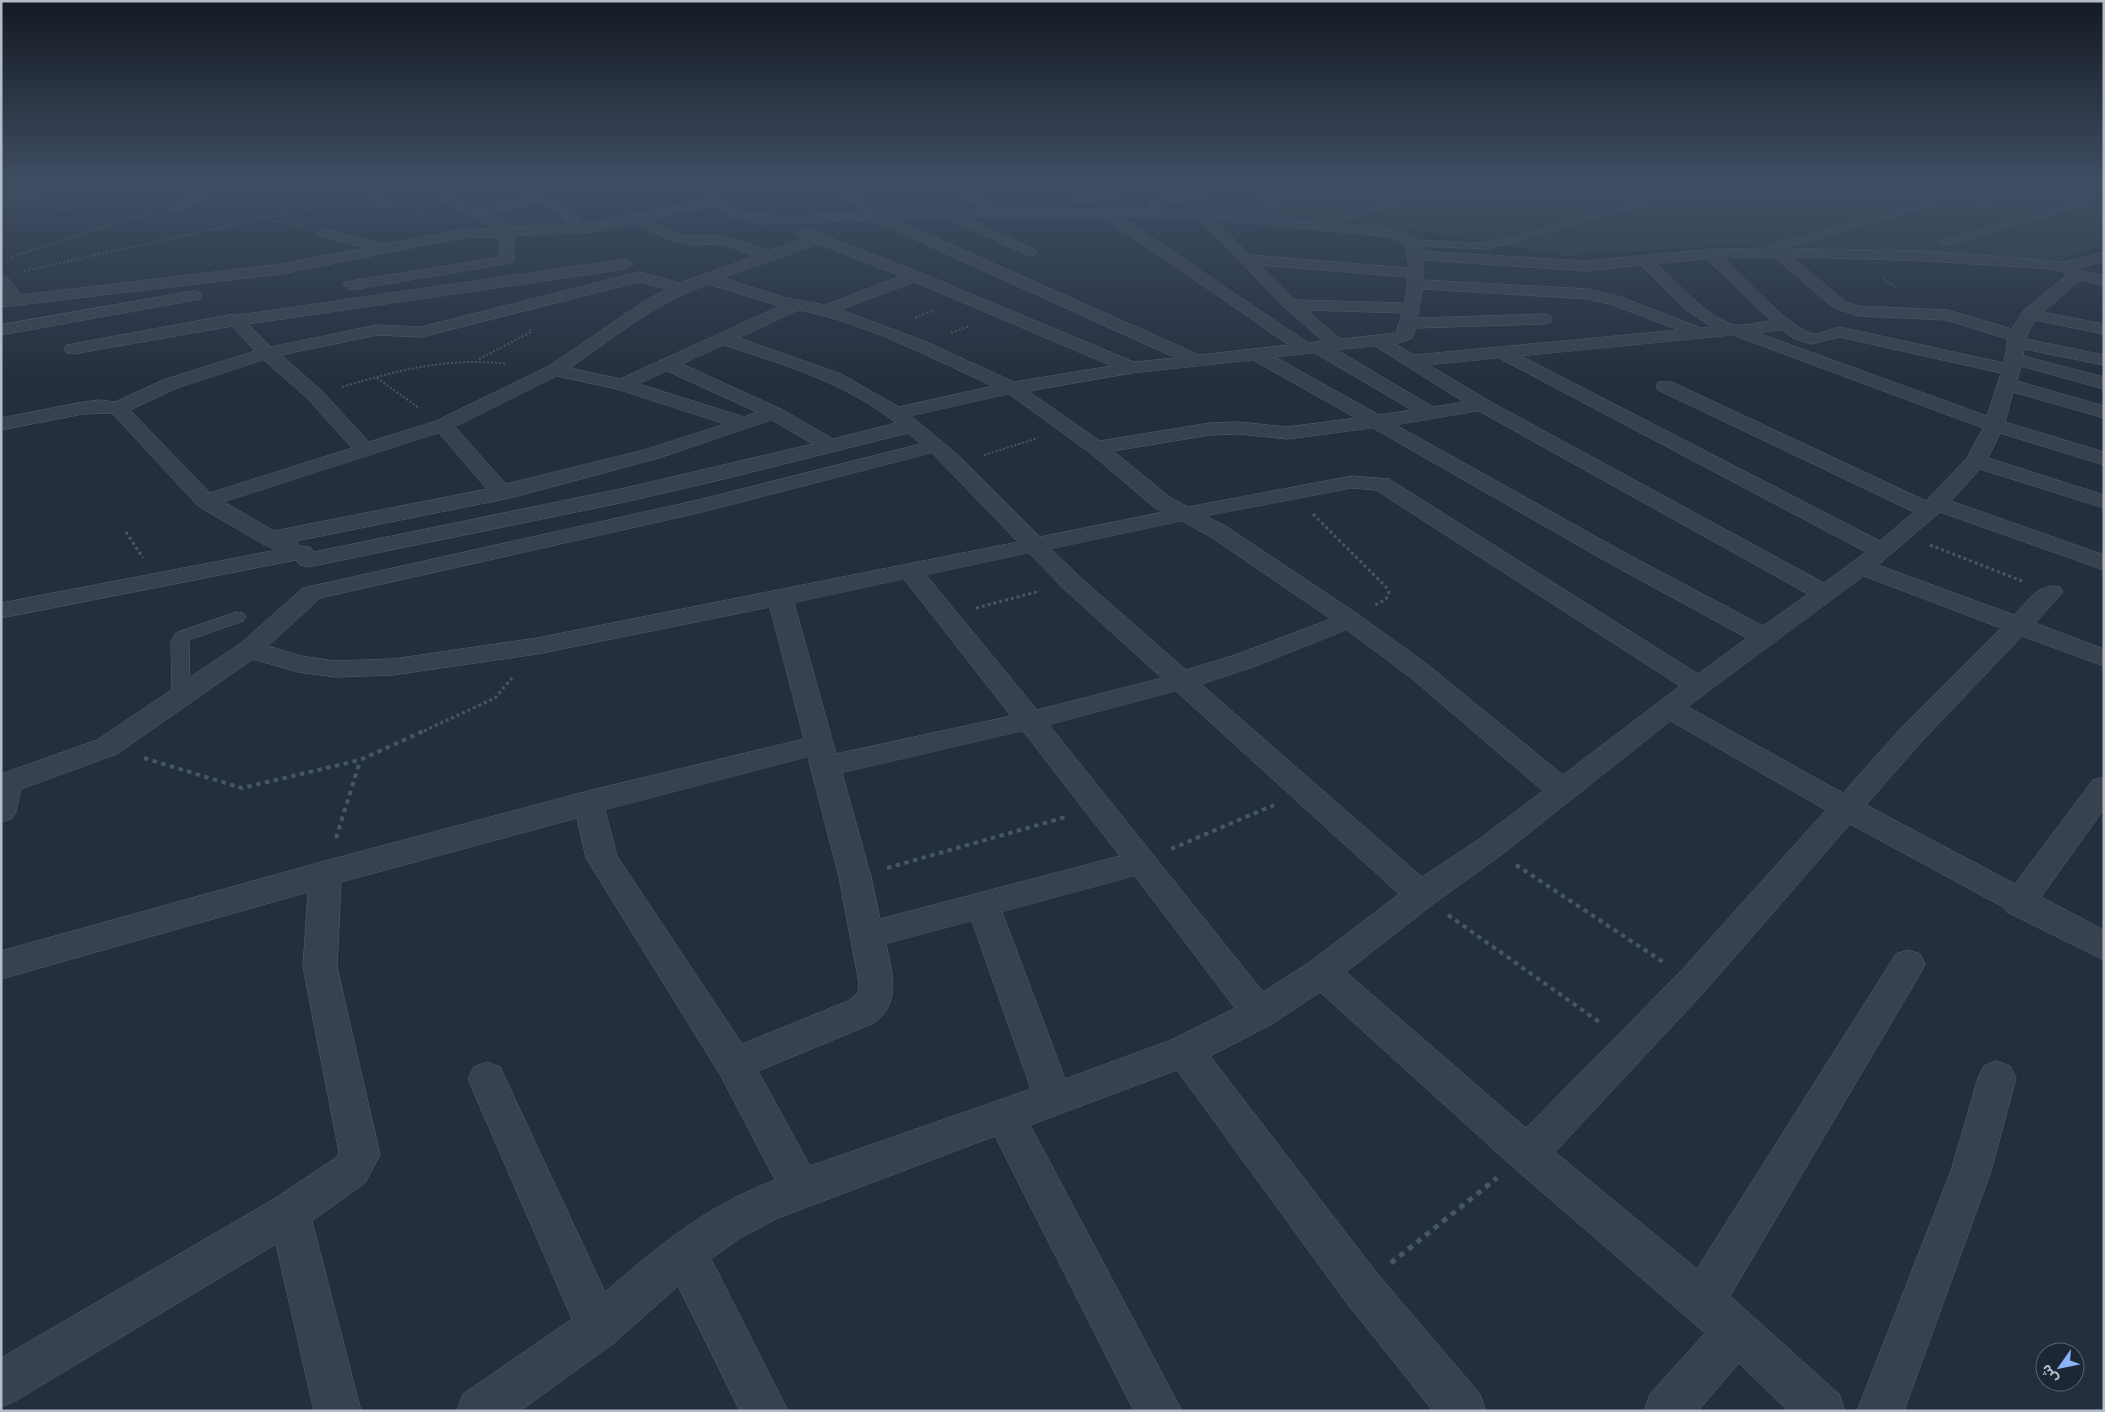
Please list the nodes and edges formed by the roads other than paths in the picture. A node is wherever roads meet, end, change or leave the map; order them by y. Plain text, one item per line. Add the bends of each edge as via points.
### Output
1 (1415, 249) edge
2 (374, 250) edge
3 (506, 250) edge
4 (753, 250) edge
5 (786, 250) edge
6 (847, 250) edge
7 (950, 250) edge
8 (1024, 250) edge
9 (1169, 250) edge
10 (1237, 250) edge
11 (1424, 250) edge
12 (612, 251) dead end
13 (1029, 252) dead end
14 (1778, 252) junction
15 (1711, 254) junction
16 (768, 256) junction
17 (2104, 256) edge
18 (1246, 259) junction
19 (1646, 262) junction
20 (626, 264) junction
21 (2072, 271) junction
22 (915, 276) junction
23 (639, 277) junction
24 (706, 278) junction
25 (1416, 279) junction
26 (1, 280) edge
27 (2104, 281) edge
28 (331, 288) dead end
29 (681, 288) junction
30 (9, 301) edge
31 (244, 303) dead end
32 (799, 304) junction
33 (1291, 305) junction
34 (309, 308) junction
35 (826, 310) junction
36 (229, 313) junction
37 (2030, 314) junction
38 (1410, 315) junction
39 (1544, 319) dead end
40 (1785, 325) junction
41 (1732, 329) junction
42 (2104, 329) edge
43 (1, 330) edge
44 (1699, 332) junction
45 (725, 339) junction
46 (1380, 342) junction
47 (1337, 345) junction
48 (1312, 347) junction
49 (73, 349) dead end
50 (1499, 352) junction
51 (267, 353) junction
52 (1256, 354) junction
53 (2013, 358) junction
54 (1193, 359) junction
55 (2104, 360) edge
56 (1410, 361) junction
57 (666, 364) junction
58 (1132, 368) junction
59 (554, 370) junction
60 (2104, 383) edge
61 (622, 385) junction
62 (1665, 386) dead end
63 (1012, 388) junction
64 (1482, 405) junction
65 (118, 408) junction
66 (2104, 412) edge
67 (774, 413) junction
68 (1430, 413) junction
69 (904, 419) junction
70 (1375, 422) junction
71 (1, 424) edge
72 (745, 424) junction
73 (443, 425) junction
74 (1994, 425) junction
75 (830, 446) junction
76 (936, 446) junction
77 (1096, 448) junction
78 (366, 451) junction
79 (2104, 460) edge
80 (1976, 461) junction
81 (502, 493) junction
82 (206, 501) junction
83 (2104, 502) edge
84 (1932, 506) junction
85 (1183, 513) junction
86 (271, 539) junction
87 (1032, 545) junction
88 (1882, 551) junction
89 (305, 556) junction
90 (2104, 563) edge
91 (1861, 567) junction
92 (910, 571) junction
93 (2051, 592) road end
94 (312, 593) junction
95 (1824, 593) junction
96 (780, 598) junction
97 (1, 611) edge
98 (238, 617) dead end
99 (1350, 620) junction
100 (2018, 626) junction
101 (1766, 638) junction
102 (250, 649) junction
103 (2104, 658) edge
104 (1181, 681) junction
105 (1700, 688) junction
106 (181, 696) junction
107 (1669, 708) junction
108 (1029, 720) junction
109 (824, 755) junction
110 (2104, 787) edge
111 (1561, 790) junction
112 (4, 793) edge
113 (588, 802) junction
114 (1848, 809) junction
115 (1141, 862) junction
116 (325, 873) junction
117 (1420, 896) junction
118 (2019, 903) junction
119 (983, 906) junction
120 (868, 936) junction
121 (2104, 946) edge
122 (1908, 964) dead end
123 (1, 965) edge
124 (1322, 972) junction
125 (1259, 1013) junction
126 (1184, 1051) junction
127 (734, 1064) junction
128 (1998, 1078) dead end
129 (487, 1079) dead end
130 (1054, 1100) junction
131 (1004, 1115) junction
132 (1527, 1154) junction
133 (801, 1189) junction
134 (289, 1213) junction
135 (684, 1252) junction
136 (1702, 1302) junction
137 (598, 1327) junction
138 (1737, 1331) junction
139 (1, 1384) edge
140 (338, 1411) edge
141 (480, 1411) edge
142 (765, 1411) edge
143 (1160, 1411) edge
144 (1463, 1411) edge
145 (1667, 1411) edge
146 (1822, 1411) edge
147 (1880, 1411) edge

1 - 25 street
2 - 30 street via 281,269
3 - 28 street via 506,260
4 - 16 street
5 - 16 street
6 - 22 street
7 - 54 street
8 - 13 street
9 - 48 street
10 - 18 street
11 - 19 street via 1586,266
12 - 20 street
14 - 15 street
14 - 21 street via 1980,258 2038,262
14 - 53 street via 1840,305 1868,312 1947,315
15 - 19 street
15 - 40 street
16 - 24 street
17 - 21 street
18 - 25 street
18 - 33 street
19 - 41 street via 1692,307
20 - 23 street
20 - 34 street
21 - 27 street
21 - 37 street
22 - 35 street
22 - 58 street
23 - 29 street
23 - 51 street via 421,332 377,330
24 - 29 street
24 - 32 street
25 - 38 street
25 - 44 street via 1588,294 1615,300
26 - 30 street
29 - 59 street via 649,305
31 - 36 street
32 - 35 street
32 - 45 street
33 - 38 street
33 - 47 street
34 - 36 street
34 - 43 street via 301,286 292,279
35 - 63 street via 918,345
36 - 49 street
36 - 51 street
37 - 42 street
37 - 53 street
38 - 39 street
38 - 46 street via 1405,335
40 - 41 street
40 - 53 street via 1807,338 1816,339 1840,332
41 - 44 street
41 - 74 street
44 - 50 street
45 - 57 street
45 - 69 street via 831,376
46 - 47 street
46 - 56 street
47 - 48 street
48 - 52 street
48 - 68 street
50 - 56 street
50 - 88 street
51 - 65 street via 170,384
51 - 78 street via 316,395
52 - 54 street
52 - 70 street
53 - 55 street
53 - 60 street
53 - 66 street
53 - 74 street
54 - 58 street
56 - 64 street
57 - 61 street
57 - 67 street
58 - 63 street
59 - 61 street
59 - 73 street
61 - 72 street
62 - 84 street
63 - 69 street
63 - 77 street
64 - 68 street
64 - 95 street
65 - 71 street via 83,408
65 - 82 street
67 - 72 street
67 - 75 street
68 - 70 street
69 - 75 street
69 - 76 street
70 - 77 street via 1287,433 1210,428
70 - 101 street
72 - 81 street via 681,445
73 - 78 street
73 - 81 street
74 - 79 street
74 - 80 street
75 - 89 street via 625,495
76 - 87 street
76 - 94 street via 698,506
77 - 85 street via 1163,503
78 - 82 street
80 - 83 street
80 - 84 street
81 - 86 street
82 - 86 street
84 - 88 street
84 - 90 street
85 - 87 street
85 - 99 street via 1219,532
85 - 105 street via 1352,482 1381,484
86 - 89 street
87 - 92 street
87 - 104 street
88 - 91 street
89 - 94 street
89 - 97 street
91 - 95 street
91 - 100 street
92 - 96 street
92 - 108 street
93 - 100 street
94 - 102 street
95 - 101 street
96 - 102 street via 537,646 393,667 335,669 298,664
96 - 109 street
98 - 106 lane via 182,637
99 - 104 street via 1244,661
99 - 111 street via 1419,671
100 - 103 street
100 - 114 street via 1912,734
101 - 105 street
102 - 106 street
104 - 108 street
104 - 117 street
105 - 107 street
106 - 112 street via 107,747
107 - 111 street
107 - 114 street
108 - 109 street
108 - 115 street
109 - 113 street
109 - 120 street
110 - 118 street
111 - 117 street via 1489,848
113 - 116 street
113 - 127 street via 602,858
114 - 118 street
114 - 132 street via 1693,981
115 - 119 street
115 - 125 street
116 - 123 street
116 - 134 street via 320,967 360,1155 351,1170
117 - 124 street
118 - 121 street
119 - 120 street
119 - 130 street
120 - 127 street via 877,983 872,1005 862,1012
122 - 136 street
124 - 125 street
124 - 132 street
125 - 126 street
126 - 130 street
126 - 144 street via 1361,1287
127 - 133 street
128 - 147 street via 1971,1171
129 - 137 street
130 - 131 street
131 - 133 street
131 - 143 street
132 - 136 street
133 - 135 street via 725,1224
134 - 139 street
134 - 140 street
135 - 137 street
135 - 142 street
136 - 138 street
137 - 141 street
138 - 145 street
138 - 146 street

